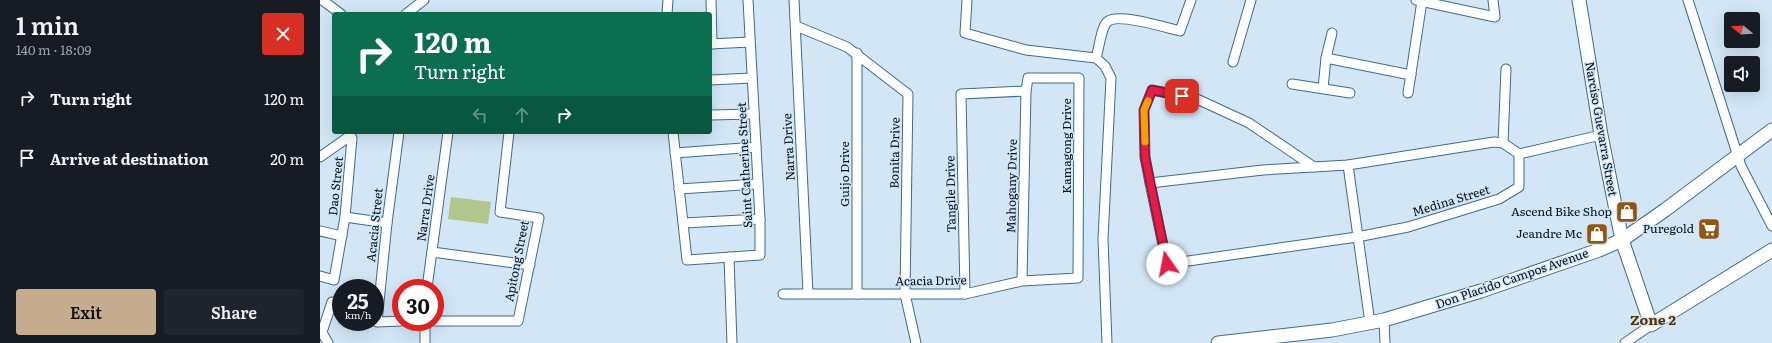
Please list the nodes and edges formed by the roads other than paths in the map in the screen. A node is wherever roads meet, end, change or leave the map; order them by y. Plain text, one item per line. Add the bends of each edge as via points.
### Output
1 (322, 0) edge
2 (424, 0) edge
3 (668, 0) edge
4 (711, 0) edge
5 (748, 0) edge
6 (794, 0) edge
7 (965, 0) edge
8 (1191, 0) edge
9 (1251, 0) edge
10 (1493, 0) edge
11 (1579, 0) edge
12 (1688, 0) edge
13 (1419, 1) edge
14 (338, 12) edge
15 (409, 12) edge
16 (668, 12) edge
17 (711, 12) edge
18 (796, 26) junction
19 (1332, 33) dead end
20 (750, 42) junction
21 (712, 44) edge
22 (857, 53) junction
23 (1096, 58) junction
24 (1326, 58) junction
25 (1233, 62) dead end
26 (1506, 69) dead end
27 (1411, 75) junction
28 (752, 78) junction
29 (712, 80) edge
30 (1292, 84) dead end
31 (1323, 88) junction
32 (1026, 91) junction
33 (1350, 93) dead end
34 (1408, 93) dead end
35 (754, 114) junction
36 (712, 115) edge
37 (1772, 130) edge
38 (399, 134) edge
39 (448, 134) edge
40 (509, 134) edge
41 (673, 134) edge
42 (1601, 135) junction
43 (1503, 143) junction
44 (756, 147) junction
45 (675, 153) junction
46 (1519, 154) junction
47 (320, 157) edge
48 (1738, 157) junction
49 (1348, 165) junction
50 (1314, 167) junction
51 (1150, 183) junction
52 (758, 184) junction
53 (679, 189) junction
54 (345, 218) junction
55 (760, 219) junction
56 (387, 223) junction
57 (684, 223) junction
58 (1772, 226) edge
59 (320, 231) edge
60 (342, 236) junction
61 (1357, 237) junction
62 (1622, 240) junction
63 (1772, 250) edge
64 (432, 252) junction
65 (729, 257) junction
66 (530, 264) junction
67 (320, 276) edge
68 (1078, 278) joint
69 (428, 279) edge
70 (1022, 281) junction
71 (808, 292) junction
72 (784, 294) dead end
73 (858, 294) junction
74 (905, 294) junction
75 (965, 294) junction
76 (332, 302) dead end
77 (1384, 320) junction
78 (444, 321) edge
79 (392, 322) edge
80 (1370, 323) junction
81 (1652, 325) junction
82 (321, 330) edge
83 (425, 331) edge
84 (328, 343) edge
85 (425, 343) edge
86 (732, 343) edge
87 (916, 343) edge
88 (1108, 343) edge
89 (1218, 343) edge
90 (1385, 343) edge
91 (1625, 343) edge

1 - 14 street
2 - 15 street
3 - 16 street
4 - 17 street
5 - 20 street, Saint Catherine Street
6 - 18 street, Narra Drive
7 - 23 street via 965,33 1026,50
8 - 23 street via 1180,31 1125,18 1115,18 1107,22
9 - 25 street
10 - 13 street via 1495,17
11 - 42 main road, Narciso Guevarra Street
12 - 48 street
13 - 27 street
18 - 22 street, Bonita Drive
18 - 71 street, Narra Drive
19 - 24 street
20 - 21 street
20 - 28 street, Saint Catherine Street
22 - 73 street, Guijo Drive
22 - 74 street, Bonita Drive via 908,94
23 - 88 street via 1106,66 1111,78 1103,239
24 - 27 street
24 - 31 street
26 - 43 street
27 - 34 street
28 - 29 street
28 - 35 street, Saint Catherine Street
30 - 31 street
31 - 33 street
32 - 68 street, Kamagong Drive via 1028,78 1079,78
32 - 70 street, Mahogany Drive
32 - 75 street, Tangile Drive via 961,94
35 - 36 street
35 - 44 street, Saint Catherine Street
37 - 48 main road, Don Placido Campos Avenue
38 - 56 street, Acacia Street
39 - 64 street, Narra Drive
40 - 66 street, Apitong Street via 500,212 539,218
41 - 45 street
42 - 46 street
42 - 62 main road, Narciso Guevarra Street
43 - 46 street
43 - 49 street via 1494,142
44 - 45 street
44 - 52 street, Saint Catherine Street
45 - 53 street
46 - 61 street, Medina Street via 1519,187 1499,199 1408,227
47 - 54 street, Dao Street via 347,138 352,138
48 - 58 street
48 - 62 main road, Don Placido Campos Avenue
49 - 50 street
49 - 61 street
50 - 51 street via 1262,170
50 - 51 street via 1249,123 1197,99 1152,90 1144,110 1145,157
51 - 61 street via 1167,264
52 - 53 street
52 - 55 street, Saint Catherine Street
53 - 57 street
54 - 56 street
54 - 60 street, Dao Street
55 - 57 street
55 - 65 street, Saint Catherine Street via 760,255
56 - 79 street, Acacia Street via 377,322
57 - 65 street, Saint Catherine Street via 687,260
59 - 60 street
60 - 67 street, Dao Street via 334,280
61 - 80 street
62 - 77 main road, Don Placido Campos Avenue via 1481,291
62 - 81 main road, Narciso Guevarra Street
63 - 81 main road
64 - 66 street
64 - 69 street, Narra Drive
65 - 86 street
66 - 78 street, Apitong Street via 518,321
68 - 70 street, Acacia Drive
70 - 75 street, Acacia Drive
71 - 72 street, Acacia Drive
71 - 73 street, Acacia Drive
73 - 74 street, Acacia Drive
74 - 75 street, Acacia Drive
74 - 87 street, Bonita Drive
76 - 82 street
77 - 80 main road, Don Placido Campos Avenue
77 - 90 street
80 - 89 main road, Don Placido Campos Avenue
81 - 91 street
82 - 84 street
83 - 85 street

